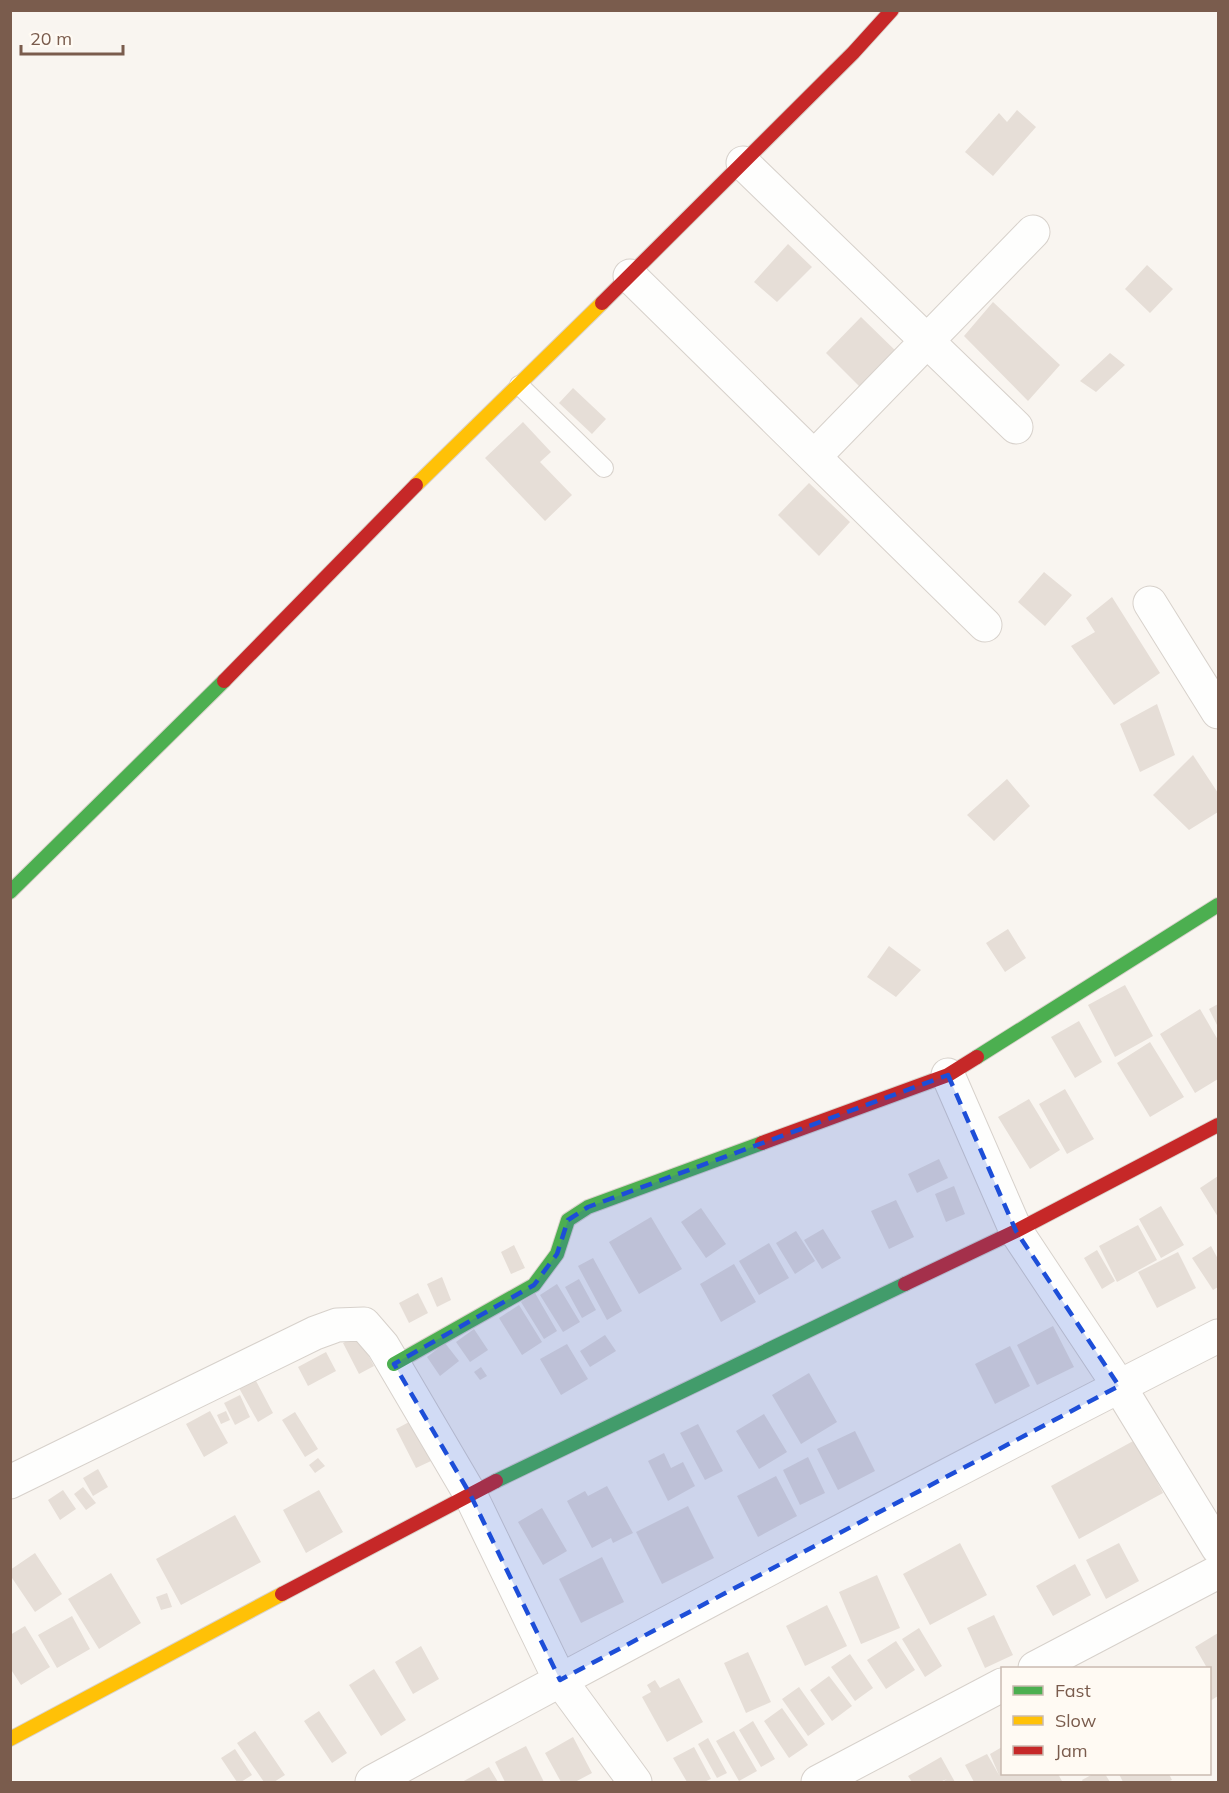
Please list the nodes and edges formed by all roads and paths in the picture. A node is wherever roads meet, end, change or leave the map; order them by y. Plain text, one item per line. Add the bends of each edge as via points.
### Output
1 (892, 10) edge
2 (743, 163) junction
3 (1033, 232) dead end
4 (630, 276) junction
5 (927, 342) junction
6 (519, 385) junction
7 (1016, 427) dead end
8 (814, 457) junction
9 (604, 468) dead end
10 (1150, 603) dead end
11 (986, 625) dead end
12 (1218, 712) edge
13 (10, 892) edge
14 (1218, 905) edge
15 (948, 1075) junction
16 (1218, 1125) edge
17 (1016, 1232) junction
18 (1218, 1336) edge
19 (394, 1364) junction
20 (1119, 1386) junction
21 (10, 1482) edge
22 (470, 1494) junction
23 (1218, 1548) edge
24 (1218, 1572) edge
25 (1037, 1667) edge
26 (560, 1680) junction
27 (1001, 1686) edge
28 (10, 1739) edge
29 (372, 1782) edge
30 (635, 1782) edge
31 (818, 1782) edge

1 - 2 street
2 - 4 street
2 - 5 street
3 - 5 street
4 - 6 street
4 - 8 street
5 - 7 street
5 - 8 street
6 - 9 lane
6 - 13 street
8 - 11 street
10 - 12 street
14 - 15 street
15 - 17 street
15 - 19 street via 588,1207 568,1220 557,1254 534,1285
16 - 17 street
17 - 20 street
17 - 22 street
18 - 20 street
19 - 21 street via 364,1324 337,1324
19 - 22 street
20 - 23 street
20 - 26 street
22 - 26 street
22 - 28 street
24 - 25 street
26 - 29 street
26 - 30 street
27 - 31 street

